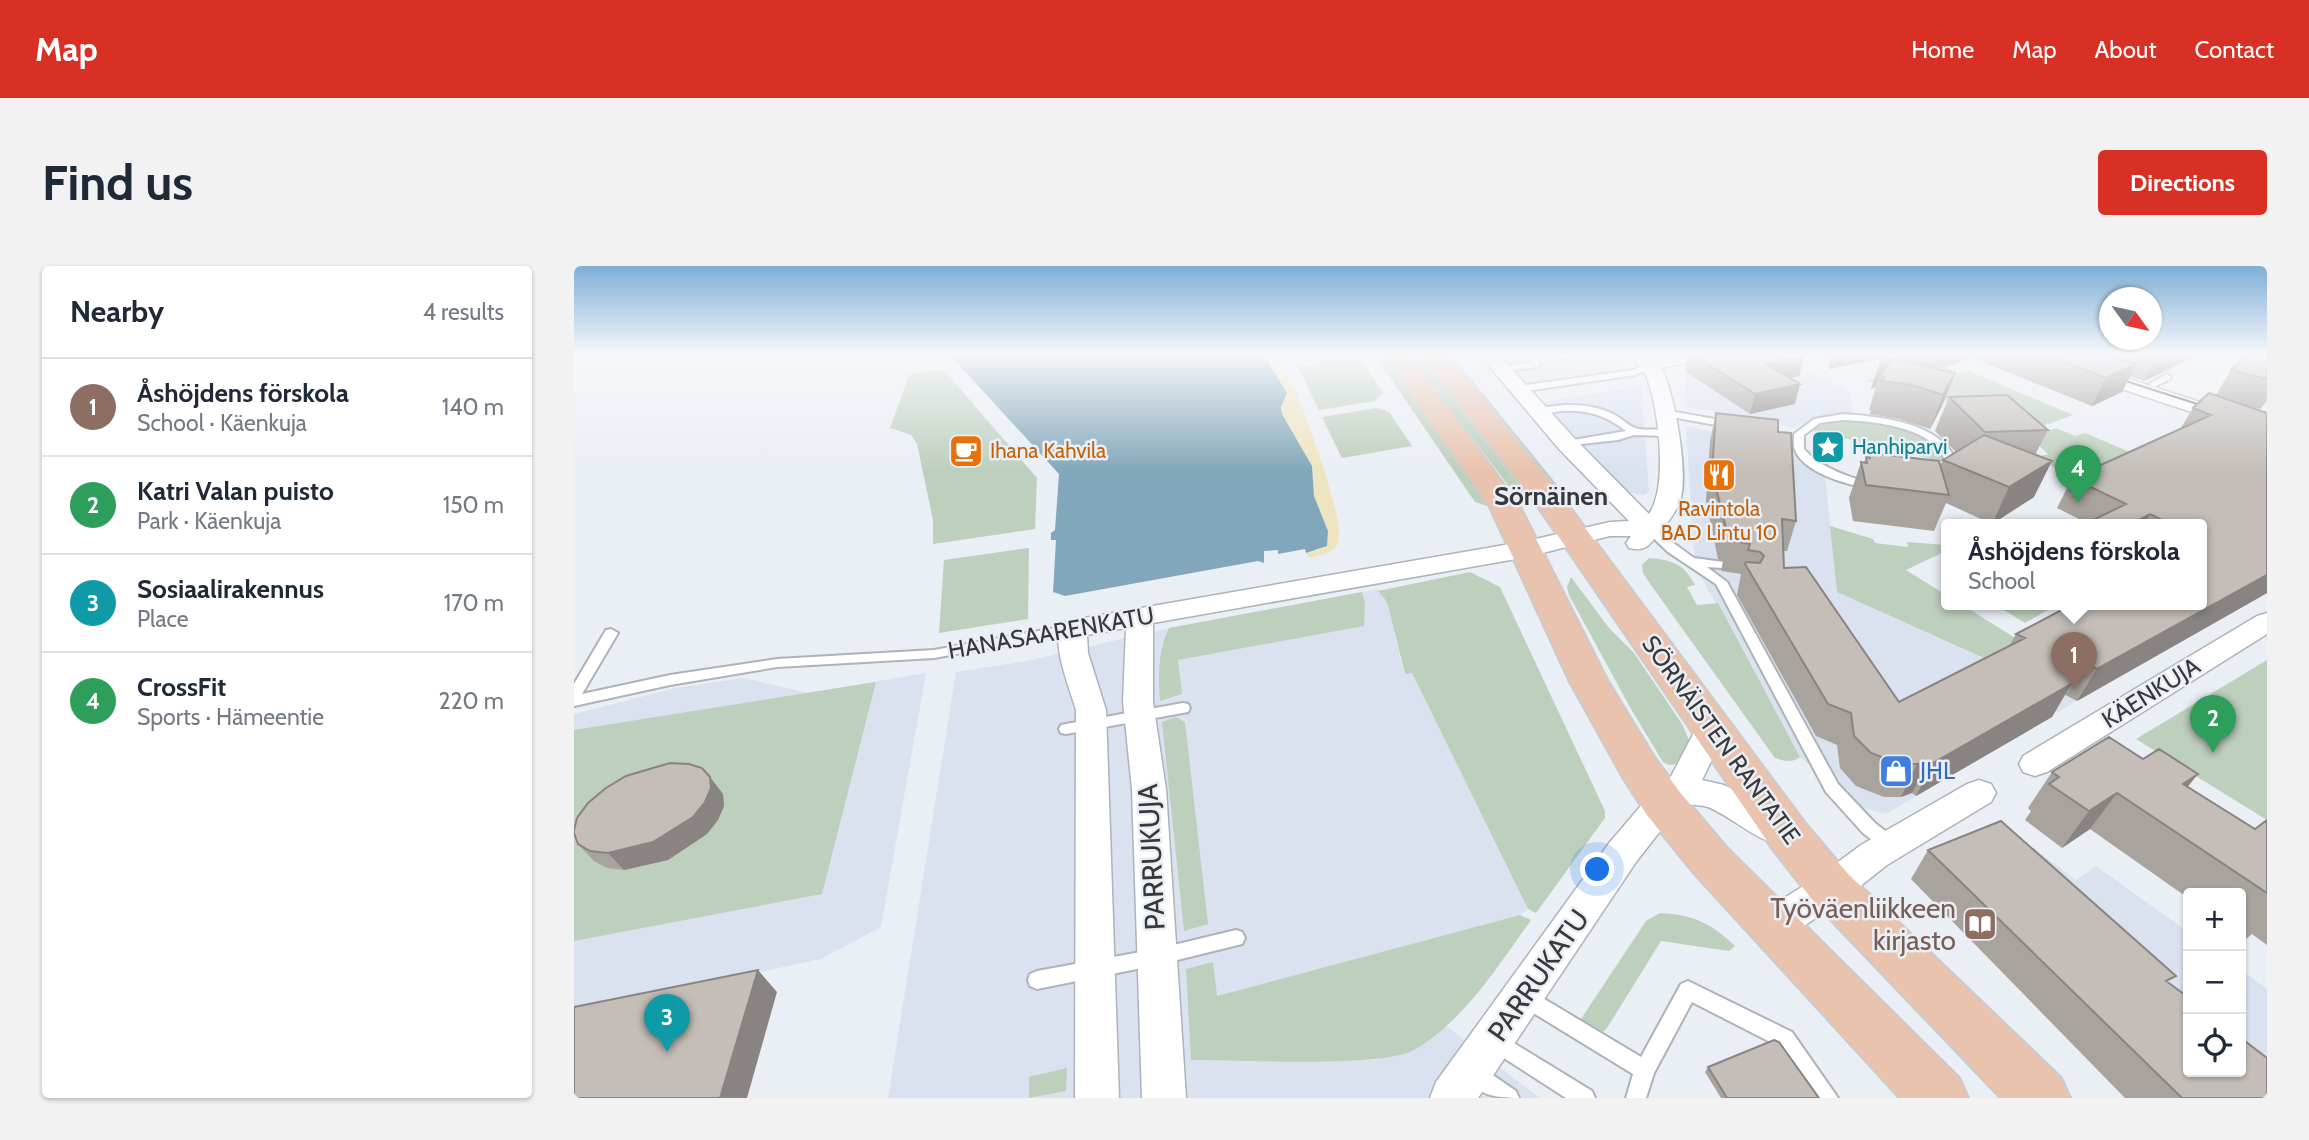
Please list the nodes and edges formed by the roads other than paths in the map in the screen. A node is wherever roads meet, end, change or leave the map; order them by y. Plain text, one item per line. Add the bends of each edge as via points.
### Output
1 (1424, 393) edge
2 (1463, 393) edge
3 (1521, 393) edge
4 (1660, 393) edge
5 (2150, 393) edge
6 (2197, 393) edge
7 (1538, 411) junction
8 (2267, 417) edge
9 (1665, 423) junction
10 (1745, 427) edge
11 (1633, 432) junction
12 (2267, 432) edge
13 (1784, 434) edge
14 (1797, 436) junction
15 (1567, 444) junction
16 (1649, 528) junction
17 (1581, 545) junction
18 (1527, 549) junction
19 (1690, 561) junction
20 (1719, 565) dead end
21 (1139, 617) junction
22 (2267, 622) edge
23 (1072, 629) junction
24 (611, 633) dead end
25 (574, 696) edge
26 (574, 701) edge
27 (1183, 708) dead end
28 (1139, 716) junction
29 (1079, 727) junction
30 (1711, 729) junction
31 (2035, 764) dead end
32 (1979, 793) dead end
33 (1672, 797) junction
34 (1788, 835) junction
35 (1891, 845) junction
36 (1831, 888) junction
37 (1772, 926) junction
38 (1236, 938) dead end
39 (1157, 957) junction
40 (1095, 968) junction
41 (1037, 980) dead end
42 (1523, 996) junction
43 (1472, 1069) edge
44 (1645, 1070) junction
45 (1097, 1098) edge
46 (1164, 1098) edge
47 (1509, 1098) edge
48 (1585, 1098) edge
49 (1636, 1098) edge
50 (1828, 1098) edge
51 (1939, 1098) edge
52 (2040, 1098) edge

1 - 18 main road via 1501,501
2 - 17 main road, SÖRNÄISTEN RANTATIE
3 - 7 street
4 - 9 street
5 - 12 street
6 - 8 street
7 - 11 lane via 1580,406 1599,410
7 - 15 street
9 - 10 lane
9 - 11 lane
9 - 16 street via 1670,492
11 - 15 lane
13 - 14 lane
14 - 14 lane via 1807,426 1828,419 1876,420 1932,440 1951,466 1943,478 1922,486 1876,487 1817,467 1798,449
15 - 16 street
16 - 17 street, HANASAARENKATU via 1637,544
16 - 19 lane
17 - 18 street, HANASAARENKATU
17 - 30 main road, SÖRNÄISTEN RANTATIE
18 - 21 street, HANASAARENKATU
18 - 33 main road via 1588,680 1639,768
19 - 20 lane
19 - 35 lane via 1729,585 1832,788
21 - 23 street, HANASAARENKATU
21 - 28 street, PARRUKUJA
22 - 31 street, KÄENKUJA
23 - 26 lane, HANASAARENKATU via 934,654 777,663
23 - 29 street via 1074,653 1090,700
24 - 25 lane
27 - 28 lane
28 - 29 lane
28 - 39 street, PARRUKUJA via 1149,789
29 - 40 street
30 - 33 street, PARRUKATU
30 - 34 main road, SÖRNÄISTEN RANTATIE
32 - 35 street
33 - 34 street via 1712,794
33 - 37 main road via 1710,860
33 - 42 street, PARRUKATU via 1623,852
34 - 36 main road, SÖRNÄISTEN RANTATIE
35 - 36 street
36 - 37 street
36 - 52 main road, SÖRNÄISTEN RANTATIE
37 - 51 main road
38 - 39 lane
39 - 40 lane
39 - 46 street, PARRUKUJA
40 - 41 lane
40 - 45 street
42 - 43 street, PARRUKATU
42 - 44 lane
43 - 47 lane
43 - 48 lane
44 - 49 lane
44 - 50 lane via 1688,990 1785,1039

